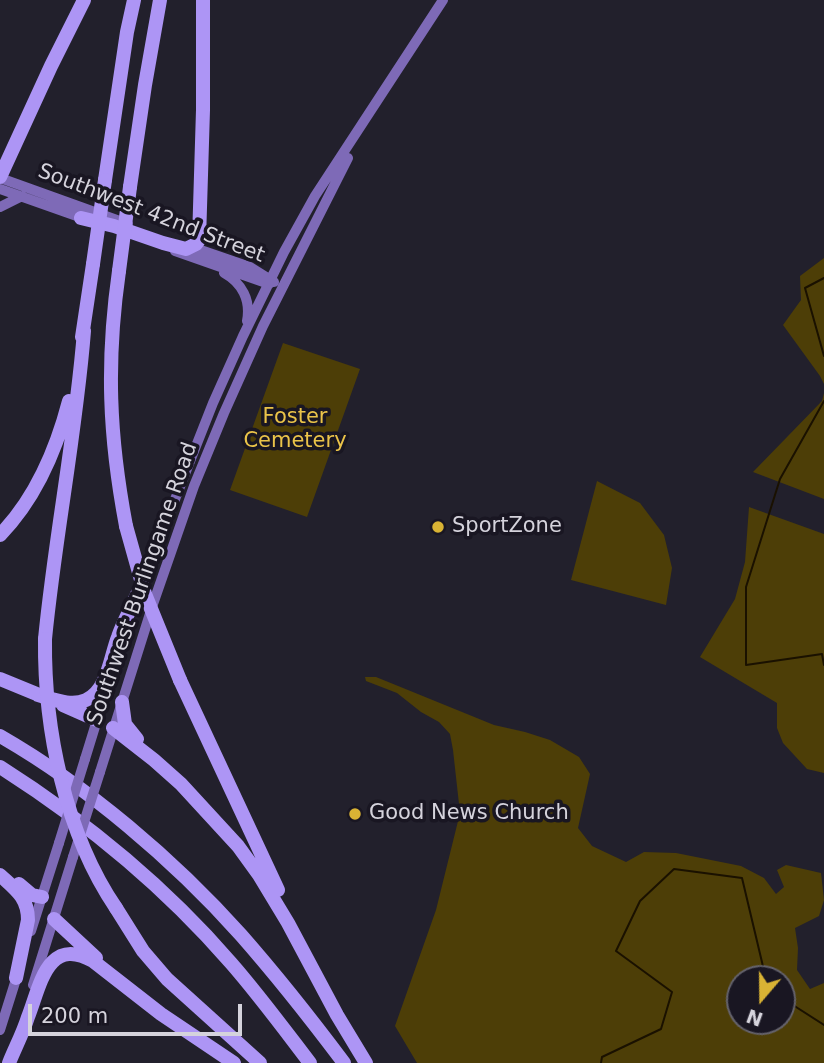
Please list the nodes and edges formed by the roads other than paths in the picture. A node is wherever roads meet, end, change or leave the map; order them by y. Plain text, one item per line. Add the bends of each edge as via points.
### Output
1 (84, 0) edge
2 (134, 0) edge
3 (160, 0) edge
4 (203, 0) edge
5 (443, 0) edge
6 (356, 135) junction
7 (0, 178) edge
8 (0, 188) edge
9 (22, 196) junction
10 (0, 207) edge
11 (81, 218) junction
12 (131, 235) junction
13 (192, 247) junction
14 (269, 282) junction
15 (282, 287) junction
16 (84, 331) junction
17 (243, 336) junction
18 (0, 535) edge
19 (138, 592) junction
20 (0, 679) edge
21 (38, 695) junction
22 (122, 702) junction
23 (97, 720) junction
24 (113, 728) junction
25 (0, 736) edge
26 (0, 767) edge
27 (181, 785) junction
28 (0, 866) edge
29 (0, 875) edge
30 (65, 883) junction
31 (42, 897) junction
32 (54, 919) junction
33 (104, 968) junction
34 (16, 978) junction
35 (0, 1030) edge
36 (350, 1036) junction
37 (8, 1063) edge
38 (234, 1063) edge
39 (260, 1063) edge
40 (310, 1063) edge
41 (344, 1063) edge
42 (366, 1063) edge

1 - 7 highway
2 - 16 highway, bridge
3 - 36 highway, bridge via 112,335 114,454 126,526 148,604 180,680
4 - 13 highway via 200,234
5 - 6 main road, Southwest Burlingame Road
6 - 14 main road, Southwest Burlingame Road
6 - 15 main road, Southwest Burlingame Road
7 - 13 main road, Southwest 42nd Street
8 - 9 main road, Southwest 42nd Street
9 - 10 main road
9 - 11 main road, Southwest 42nd Street
11 - 12 main road, Southwest 42nd Street
11 - 13 highway via 175,247
12 - 14 main road, Southwest 42nd Street
12 - 17 main road via 233,278 247,302
13 - 14 main road, Southwest 42nd Street via 250,267
14 - 15 main road, Southwest 42nd Street
14 - 17 main road, Southwest Burlingame Road
15 - 22 main road, Southwest Burlingame Road via 194,486
16 - 18 highway via 68,405 46,469
16 - 39 highway, bridge via 45,639 47,702 60,776 88,855 144,951 167,979
17 - 19 main road, Southwest Burlingame Road
19 - 21 highway via 94,695 69,703
19 - 23 main road, Southwest Burlingame Road
20 - 21 highway
21 - 23 highway
22 - 24 main road, Southwest Burlingame Road
22 - 27 highway via 125,724 132,734 167,764
23 - 24 main road
23 - 31 main road, Southwest Burlingame Road, bridge
24 - 27 highway
24 - 30 main road, Southwest Burlingame Road, bridge
25 - 41 highway via 68,780 167,861 241,934
26 - 40 highway via 57,805 167,897 230,961
27 - 36 highway via 260,875
28 - 31 highway via 28,892
29 - 34 highway via 22,896 28,912
30 - 31 main road via 56,894
30 - 32 main road, Southwest Burlingame Road
31 - 32 main road
31 - 34 main road, Southwest Burlingame Road
32 - 33 highway
32 - 37 main road, Southwest Burlingame Road
33 - 37 highway via 82,955 51,962
33 - 38 highway via 161,1014
34 - 35 main road, Southwest Burlingame Road
36 - 42 highway

